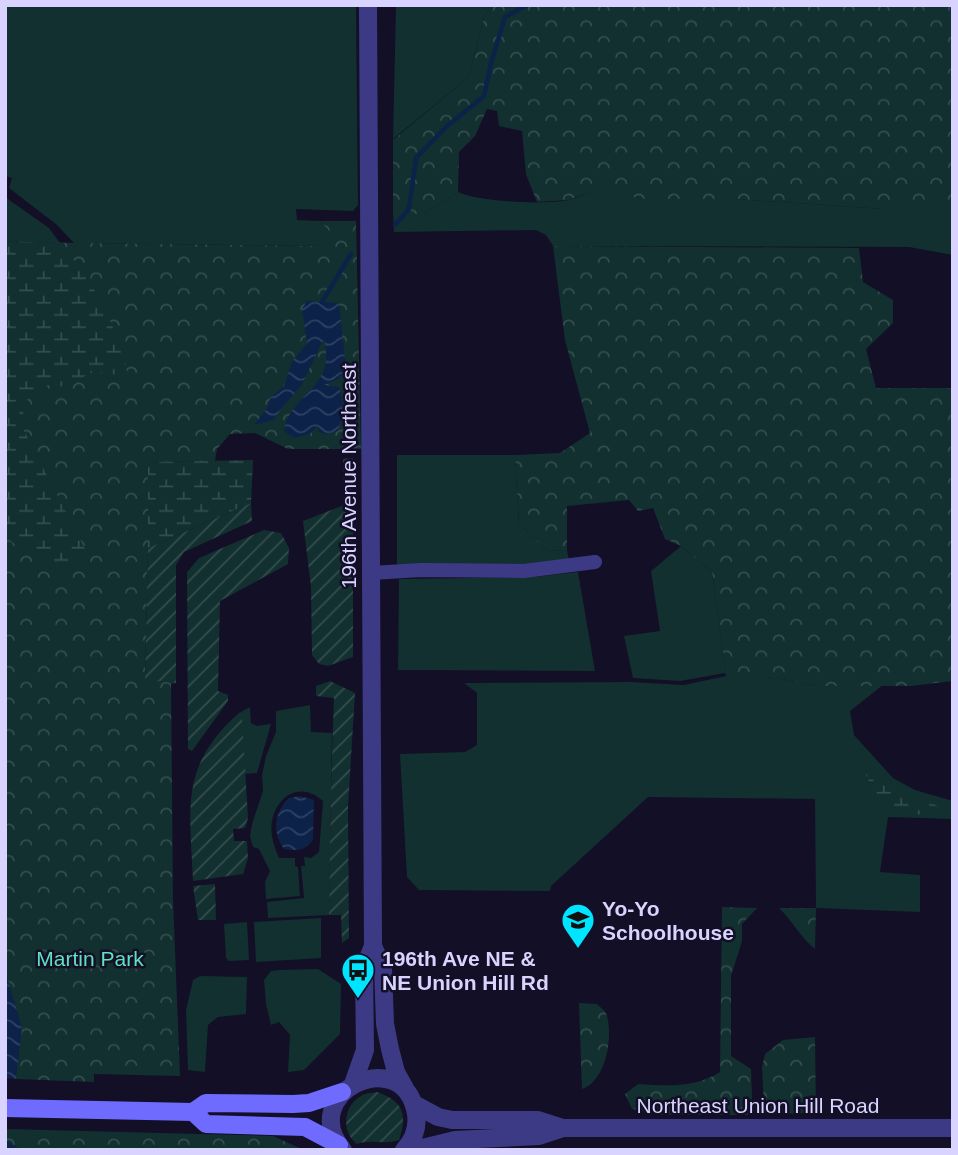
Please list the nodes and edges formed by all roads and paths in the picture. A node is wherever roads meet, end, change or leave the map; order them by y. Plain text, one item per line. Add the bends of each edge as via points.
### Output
1 (368, 5) edge
2 (595, 562) dead end
3 (371, 573) junction
4 (373, 946) junction
5 (348, 1088) junction
6 (411, 1100) junction
7 (5, 1108) edge
8 (193, 1112) junction
9 (563, 1128) junction
10 (953, 1128) edge
11 (341, 1147) edge
12 (404, 1150) edge
13 (414, 1150) edge

1 - 3 street, 196th Avenue Northeast
2 - 3 street via 524,571
3 - 4 street, 196th Avenue Northeast
4 - 5 street, 196th Avenue Northeast via 364,968 365,1051
4 - 6 street, 196th Avenue Northeast via 383,968 390,1049
5 - 6 street, Northeast Union Hill Road via 364,1079 389,1080
5 - 8 main road via 309,1103 206,1103
5 - 11 street, 196th Avenue Northeast via 335,1104 332,1118
6 - 9 street, Northeast Union Hill Road via 452,1120 538,1120
6 - 12 street via 417,1118
7 - 8 main road
8 - 11 main road via 206,1124 305,1127
9 - 10 street, Northeast Union Hill Road
9 - 13 street, Northeast Union Hill Road via 538,1136 455,1140

